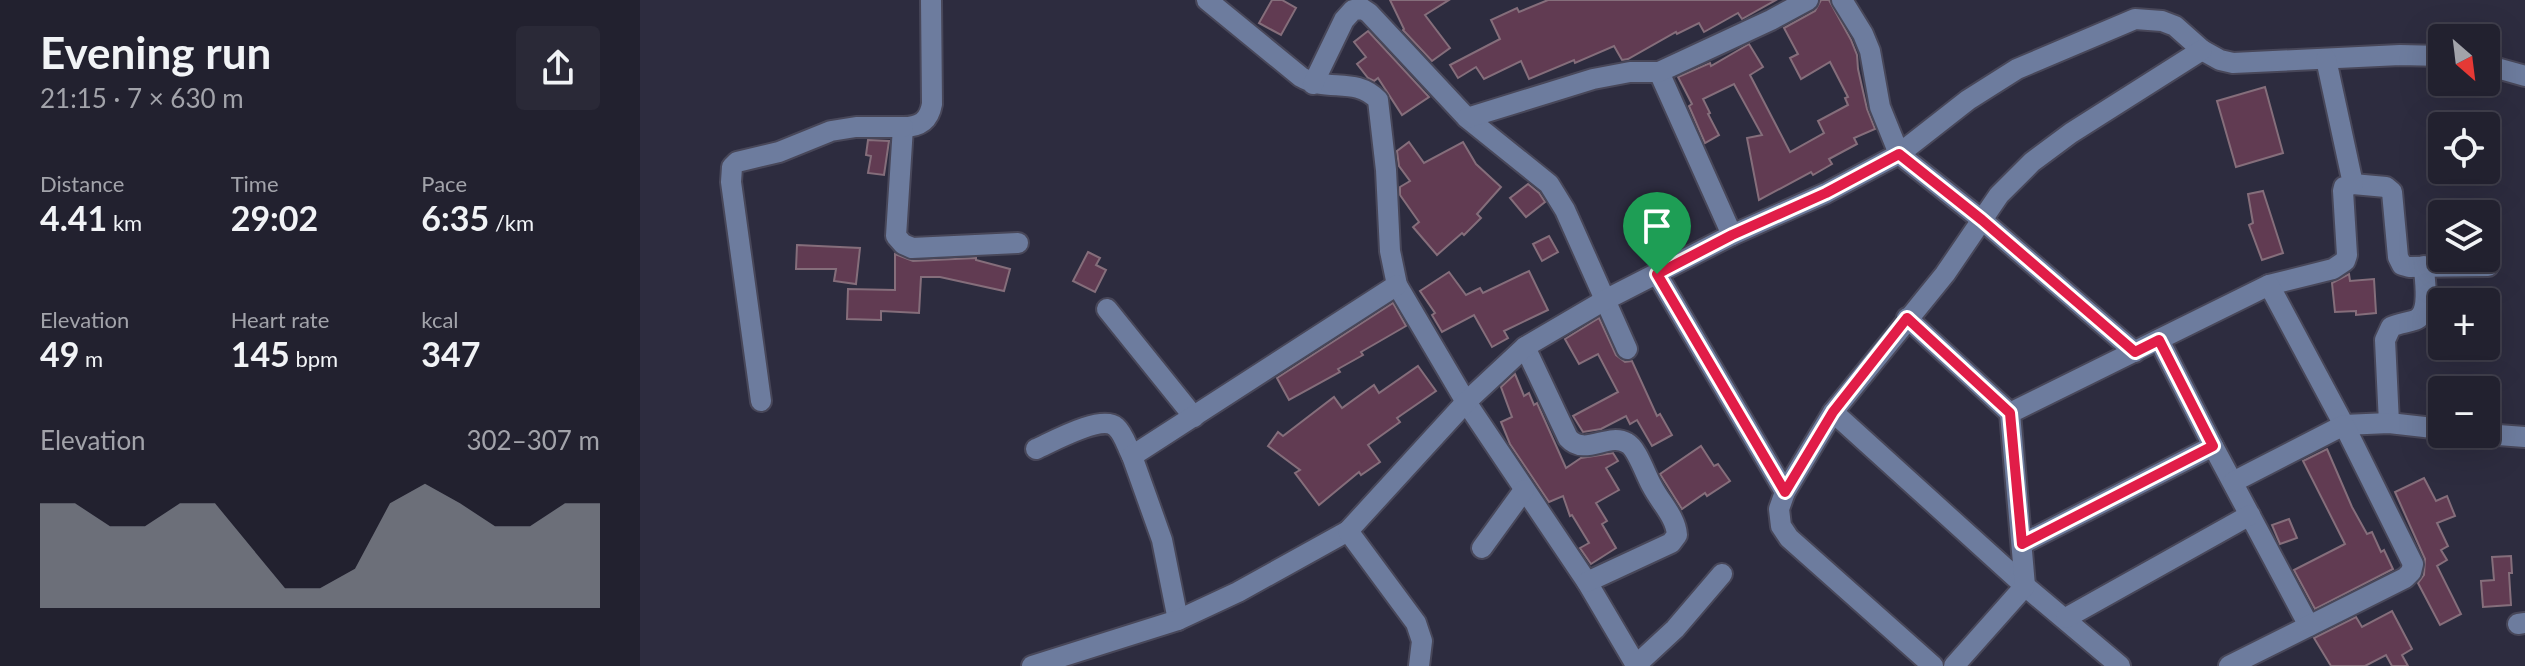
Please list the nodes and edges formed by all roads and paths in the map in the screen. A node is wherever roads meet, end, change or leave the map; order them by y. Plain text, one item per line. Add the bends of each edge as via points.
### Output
1 (931, 0) edge
2 (1207, 0) edge
3 (1808, 0) edge
4 (1842, 0) edge
5 (2134, 10) edge
6 (2202, 50) junction
7 (2428, 56) edge
8 (2326, 59) junction
9 (2500, 69) edge
10 (1659, 72) junction
11 (2525, 76) edge
12 (1313, 84) junction
13 (1467, 118) junction
14 (903, 127) junction
15 (1899, 154) junction
16 (2353, 184) junction
17 (1982, 220) junction
18 (1732, 235) junction
19 (1018, 243) dead end
20 (2424, 266) junction
21 (2428, 266) edge
22 (1657, 274) junction
23 (1397, 285) junction
24 (2269, 285) junction
25 (1605, 300) junction
26 (1107, 309) dead end
27 (1907, 318) junction
28 (2159, 340) junction
29 (1525, 347) junction
30 (1627, 349) dead end
31 (2135, 352) junction
32 (761, 401) dead end
33 (1466, 402) junction
34 (1833, 412) junction
35 (2010, 413) junction
36 (1194, 417) junction
37 (2389, 423) junction
38 (2344, 425) junction
39 (2428, 427) edge
40 (2500, 435) edge
41 (2525, 437) edge
42 (2213, 446) junction
43 (1036, 449) dead end
44 (1132, 456) junction
45 (2233, 482) junction
46 (1524, 490) junction
47 (1785, 492) junction
48 (2250, 515) junction
49 (1348, 531) junction
50 (2022, 544) junction
51 (1482, 548) dead end
52 (1722, 574) dead end
53 (1587, 582) junction
54 (2025, 586) junction
55 (2066, 618) junction
56 (1178, 620) junction
57 (2309, 626) junction
58 (1032, 666) edge
59 (1419, 666) edge
60 (1636, 666) edge
61 (1933, 666) edge
62 (1954, 666) edge
63 (2120, 666) edge
64 (2229, 666) edge

1 - 14 street via 930,113 915,127
2 - 12 street
3 - 10 street
4 - 15 street via 1870,51 1880,107
5 - 6 street via 2175,26
5 - 15 street via 2017,69
6 - 8 street via 2245,64
6 - 17 street via 2032,162
7 - 8 street
8 - 16 street
9 - 11 street
10 - 13 street via 1593,79
10 - 18 street
12 - 13 street via 1344,20 1353,10 1363,9
12 - 23 street via 1361,88 1378,100
13 - 25 street via 1549,184
14 - 19 street via 896,230 903,244 918,248
14 - 32 street via 831,131 732,167
15 - 17 street
15 - 18 street
16 - 20 street via 2389,189 2394,196 2398,257 2402,265
16 - 24 street via 2343,191 2345,261 2333,269
17 - 27 street
17 - 31 street
18 - 22 street
20 - 21 street
20 - 37 street via 2422,315 2391,327 2385,340
22 - 25 street
22 - 47 street
23 - 33 street
23 - 36 street
24 - 28 street
24 - 38 street
25 - 29 street
25 - 30 street
26 - 36 street
27 - 34 street
27 - 35 street
28 - 31 street
28 - 42 street
29 - 33 street
29 - 53 street via 1568,438 1583,446 1627,442 1677,526 1671,543
31 - 35 street
33 - 46 street
33 - 49 street
34 - 47 street
34 - 54 street
35 - 50 street
36 - 44 street
37 - 38 street
37 - 39 street
38 - 45 street
38 - 57 street via 2413,564 2405,578
40 - 41 street
42 - 45 street
42 - 50 street
43 - 44 street via 1110,423
44 - 56 street via 1162,540
45 - 48 street
46 - 51 street
46 - 53 street
47 - 61 street via 1779,509 1789,538
48 - 55 street
48 - 57 street
49 - 56 street
49 - 59 street via 1416,623 1422,641
50 - 54 street
52 - 60 street
53 - 60 street
54 - 55 street
54 - 62 street
55 - 63 street
56 - 58 street
57 - 64 street

